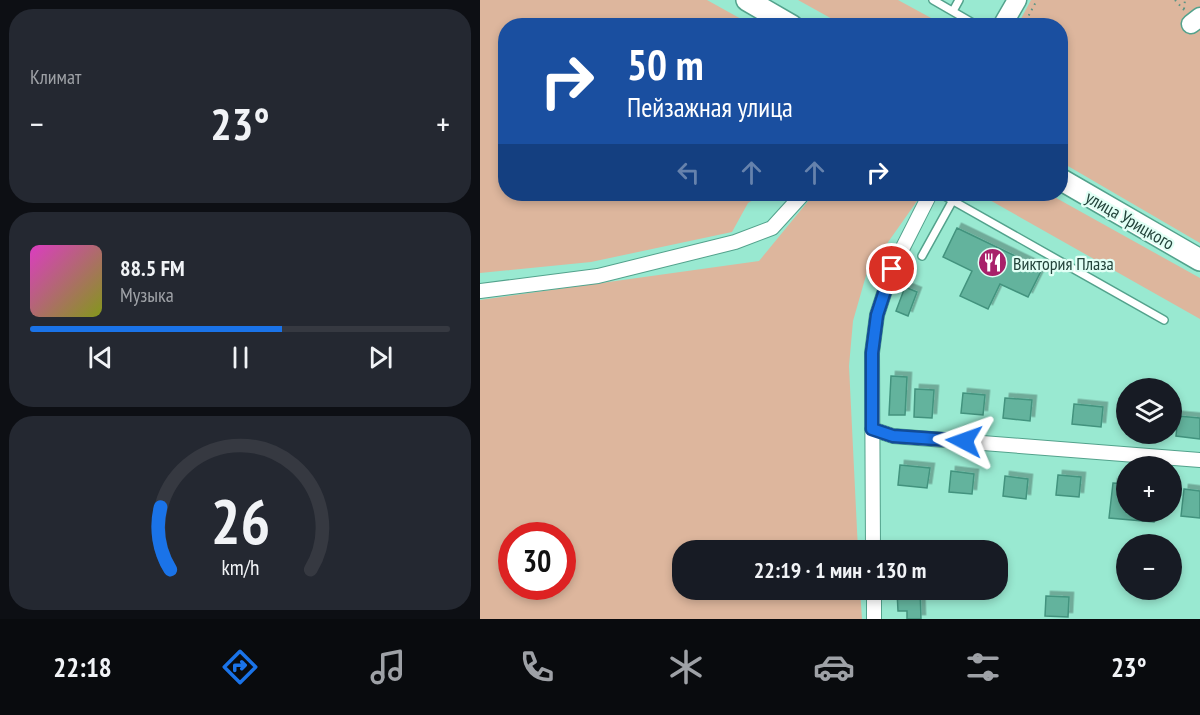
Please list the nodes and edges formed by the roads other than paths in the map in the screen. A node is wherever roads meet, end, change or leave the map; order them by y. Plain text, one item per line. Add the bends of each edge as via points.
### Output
1 (747, 0) edge
2 (933, 0) edge
3 (960, 0) edge
4 (1017, 0) edge
5 (953, 11) junction
6 (778, 18) edge
7 (965, 18) edge
8 (1007, 18) edge
9 (1068, 184) edge
10 (797, 201) edge
11 (926, 201) edge
12 (952, 201) edge
13 (955, 201) edge
14 (922, 256) dead end
15 (1200, 260) edge
16 (480, 291) edge
17 (1164, 320) dead end
18 (872, 429) junction
19 (1200, 460) edge
20 (873, 540) edge
21 (874, 600) edge
22 (874, 619) edge

1 - 6 main road
2 - 5 lane
3 - 5 lane
4 - 8 main road
5 - 7 lane
9 - 15 main road, улица Урицкого
10 - 16 street via 772,228 735,242 598,276
11 - 18 street via 892,269 877,315 872,353
12 - 14 lane
13 - 17 lane
18 - 19 street via 893,436
18 - 20 street
21 - 22 street

